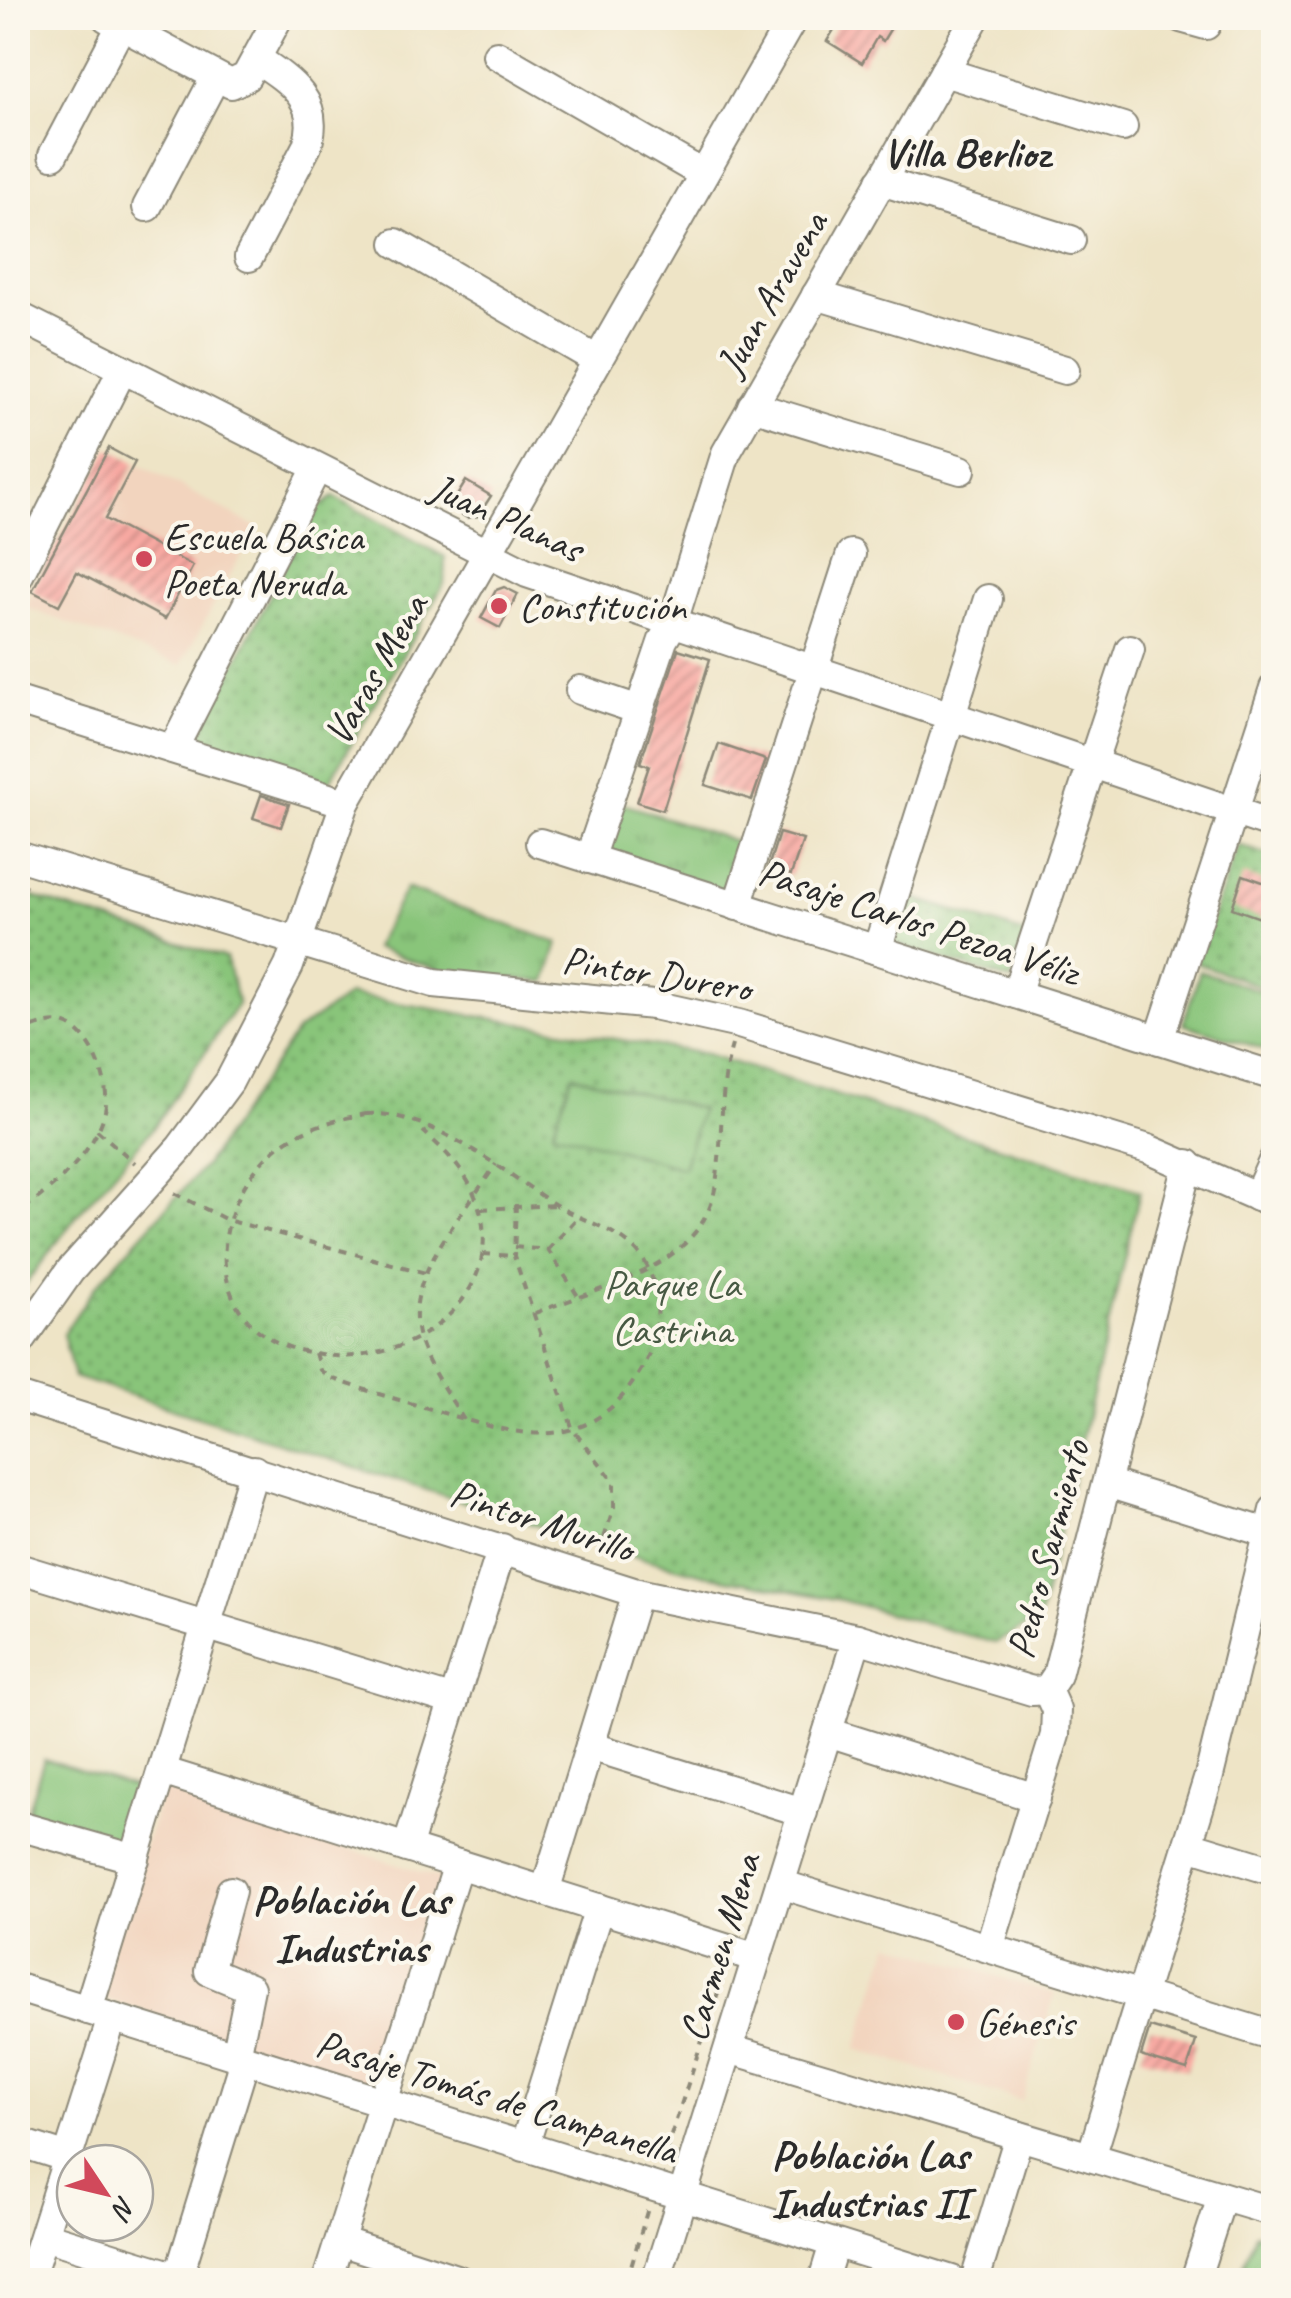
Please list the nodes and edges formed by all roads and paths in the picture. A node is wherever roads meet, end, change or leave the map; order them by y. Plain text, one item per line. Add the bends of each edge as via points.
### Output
1 (278, 18) edge
2 (793, 18) edge
3 (976, 18) edge
4 (114, 22) edge
5 (498, 55) dead end
6 (257, 59) junction
7 (944, 72) junction
8 (226, 81) junction
9 (1123, 127) dead end
10 (53, 155) dead end
11 (704, 174) junction
12 (882, 181) junction
13 (146, 207) dead end
14 (1071, 240) dead end
15 (396, 243) dead end
16 (249, 256) dead end
17 (816, 295) junction
18 (18, 316) edge
19 (597, 360) junction
20 (122, 370) junction
21 (1065, 370) dead end
22 (752, 406) junction
23 (316, 470) junction
24 (961, 470) dead end
25 (851, 554) dead end
26 (486, 556) junction
27 (18, 577) edge
28 (988, 599) dead end
29 (672, 625) junction
30 (1130, 649) dead end
31 (813, 672) junction
32 (1274, 688) edge
33 (580, 690) dead end
34 (18, 701) edge
35 (639, 710) junction
36 (950, 718) junction
37 (173, 749) junction
38 (1092, 765) junction
39 (345, 803) junction
40 (1233, 812) junction
41 (1274, 826) edge
42 (540, 843) dead end
43 (18, 856) edge
44 (589, 859) junction
45 (22, 893) dead end
46 (738, 906) junction
47 (18, 907) edge
48 (299, 942) junction
49 (877, 950) junction
50 (1016, 994) junction
51 (18, 1033) edge
52 (1159, 1040) junction
53 (728, 1060) dead end
54 (1274, 1076) edge
55 (418, 1126) junction
56 (97, 1130) junction
57 (128, 1157) dead end
58 (1274, 1158) edge
59 (497, 1163) junction
60 (1188, 1164) junction
61 (178, 1196) dead end
62 (476, 1196) junction
63 (1265, 1200) edge
64 (516, 1204) junction
65 (472, 1206) dead end
66 (557, 1206) junction
67 (479, 1209) junction
68 (18, 1212) edge
69 (579, 1216) junction
70 (227, 1220) junction
71 (514, 1246) junction
72 (548, 1250) junction
73 (483, 1254) junction
74 (514, 1256) junction
75 (648, 1268) junction
76 (426, 1273) junction
77 (578, 1296) junction
78 (535, 1312) junction
79 (420, 1339) junction
80 (18, 1346) edge
81 (315, 1353) junction
82 (18, 1398) edge
83 (464, 1420) junction
84 (572, 1430) junction
85 (254, 1470) junction
86 (1107, 1483) junction
87 (1272, 1526) edge
88 (602, 1546) dead end
89 (502, 1548) junction
90 (18, 1568) edge
91 (637, 1592) junction
92 (206, 1629) junction
93 (858, 1638) junction
94 (1047, 1690) junction
95 (454, 1701) junction
96 (828, 1732) junction
97 (590, 1746) junction
98 (162, 1771) junction
99 (1036, 1798) junction
100 (803, 1812) junction
101 (19, 1826) edge
102 (1190, 1845) junction
103 (408, 1848) junction
104 (134, 1859) junction
105 (458, 1864) junction
106 (1274, 1871) edge
107 (780, 1884) junction
108 (231, 1891) dead end
109 (545, 1891) junction
110 (599, 1908) junction
111 (989, 1948) junction
112 (757, 1958) junction
113 (18, 1988) edge
114 (1138, 1994) junction
115 (100, 2014) junction
116 (1274, 2036) edge
117 (729, 2049) junction
118 (240, 2058) junction
119 (383, 2103) junction
120 (1020, 2136) junction
121 (18, 2142) edge
122 (71, 2143) edge
123 (524, 2147) junction
124 (55, 2154) edge
125 (1091, 2158) junction
126 (682, 2196) junction
127 (1222, 2197) junction
128 (55, 2200) edge
129 (1274, 2212) edge
130 (44, 2236) junction
131 (340, 2242) junction
132 (834, 2244) junction
133 (183, 2279) edge
134 (30, 2280) edge
135 (328, 2280) edge
136 (459, 2280) edge
137 (656, 2280) edge
138 (823, 2280) edge
139 (952, 2280) edge
140 (975, 2280) edge
141 (1195, 2280) edge

1 - 6 street
2 - 11 street, Varas Mena
3 - 7 street, Juan Aravena
4 - 8 street
4 - 10 street
5 - 11 street
6 - 8 street
6 - 16 street via 299,90 310,108 311,128
7 - 9 street
7 - 12 street, Juan Aravena
8 - 13 street
11 - 19 street, Varas Mena
12 - 14 street
12 - 17 street, Juan Aravena
15 - 19 street
17 - 21 street
17 - 22 street, Juan Aravena
18 - 20 street, Juan Planas
19 - 26 street, Varas Mena
20 - 23 street, Juan Planas
20 - 27 street
22 - 24 street
22 - 29 street, Juan Aravena via 715,483
23 - 26 street, Juan Planas
23 - 37 street
25 - 31 street
26 - 29 street, Juan Planas
26 - 39 street, Varas Mena
28 - 36 street
29 - 31 street, Juan Planas
29 - 35 street, Juan Aravena
30 - 38 street
31 - 36 street, Juan Planas
31 - 46 street
32 - 40 street
33 - 35 street
34 - 37 street
35 - 44 street, Juan Aravena
36 - 38 street, Juan Planas
36 - 49 street
37 - 39 street
38 - 40 street, Juan Planas
38 - 50 street
39 - 48 street, Varas Mena
40 - 41 street, Juan Planas
40 - 52 street
42 - 44 street, Pasaje Carlos Pezoa Véliz
43 - 48 street, Pintor Durero
44 - 46 street, Pasaje Carlos Pezoa Véliz
45 - 47 path
46 - 49 street, Pasaje Carlos Pezoa Véliz
48 - 60 street, Pintor Durero via 456,988 710,1016
48 - 80 street, Varas Mena via 263,1023 217,1101 70,1270
49 - 50 street, Pasaje Carlos Pezoa Véliz
50 - 52 street, Pasaje Carlos Pezoa Véliz
51 - 56 path via 56,1022 79,1034 106,1093
52 - 54 street, Pasaje Carlos Pezoa Véliz
53 - 75 path via 710,1206 692,1238
55 - 59 path
55 - 62 path
55 - 70 path via 389,1114 366,1114 296,1136 254,1173
56 - 57 path
56 - 68 path via 55,1183
58 - 63 street
59 - 62 path
59 - 66 path
60 - 63 street, Pintor Durero
60 - 86 street, Pedro Sarmiento
61 - 70 path
62 - 67 path
62 - 76 path
64 - 66 path
64 - 67 path
64 - 71 path
65 - 67 path
66 - 69 path
67 - 73 path
69 - 72 path
69 - 75 path via 628,1243
70 - 76 path
70 - 81 path via 225,1266 246,1320 270,1340
71 - 72 path
71 - 74 path
72 - 77 path
73 - 74 path
73 - 79 path via 463,1299
74 - 78 path
75 - 77 path
75 - 84 path via 658,1305 644,1365 616,1403
76 - 79 path via 416,1318
77 - 78 path
78 - 84 path
79 - 81 path via 380,1354
79 - 83 path
81 - 83 path via 329,1377
82 - 85 street, Pintor Murillo
83 - 84 path via 530,1436
84 - 88 path via 614,1481
85 - 89 street, Pintor Murillo
85 - 92 street
86 - 87 street
86 - 94 street, Pedro Sarmiento via 1058,1675
87 - 102 street
89 - 91 street, Pintor Murillo
89 - 95 street
90 - 92 street
91 - 93 street, Pintor Murillo
91 - 97 street
92 - 95 street
92 - 98 street
93 - 94 street, Pintor Murillo via 1032,1692
93 - 96 street, Carmen Mena
94 - 99 street, Pedro Sarmiento via 1057,1725
95 - 103 street
96 - 99 street
96 - 100 street, Carmen Mena
97 - 100 street
97 - 109 street
98 - 103 street
98 - 104 street
99 - 111 street, Pedro Sarmiento
100 - 107 street, Carmen Mena
101 - 104 street
102 - 106 street
102 - 114 street
103 - 105 street
104 - 115 street
105 - 109 street
105 - 119 street
107 - 111 street
107 - 112 street, Carmen Mena
108 - 118 street via 209,1971 250,1988
109 - 110 street
110 - 112 street
110 - 123 street
111 - 114 street
112 - 117 street, Carmen Mena
113 - 115 street, Pasaje Tomás de Campanella
114 - 116 street
114 - 125 street
115 - 118 street, Pasaje Tomás de Campanella
115 - 122 street
117 - 120 street
117 - 126 street, Carmen Mena
118 - 119 street, Pasaje Tomás de Campanella
118 - 133 street
119 - 123 street, Pasaje Tomás de Campanella
119 - 131 street
120 - 125 street
120 - 140 street
121 - 124 street
123 - 126 street, Pasaje Tomás de Campanella
125 - 127 street
126 - 132 street, Pasaje Tomás de Campanella
126 - 137 street, Carmen Mena
127 - 129 street
127 - 141 street
128 - 130 street
130 - 133 street
130 - 134 street
131 - 135 street
131 - 136 street
132 - 138 street
132 - 139 street, Pasaje Tomás de Campanella

